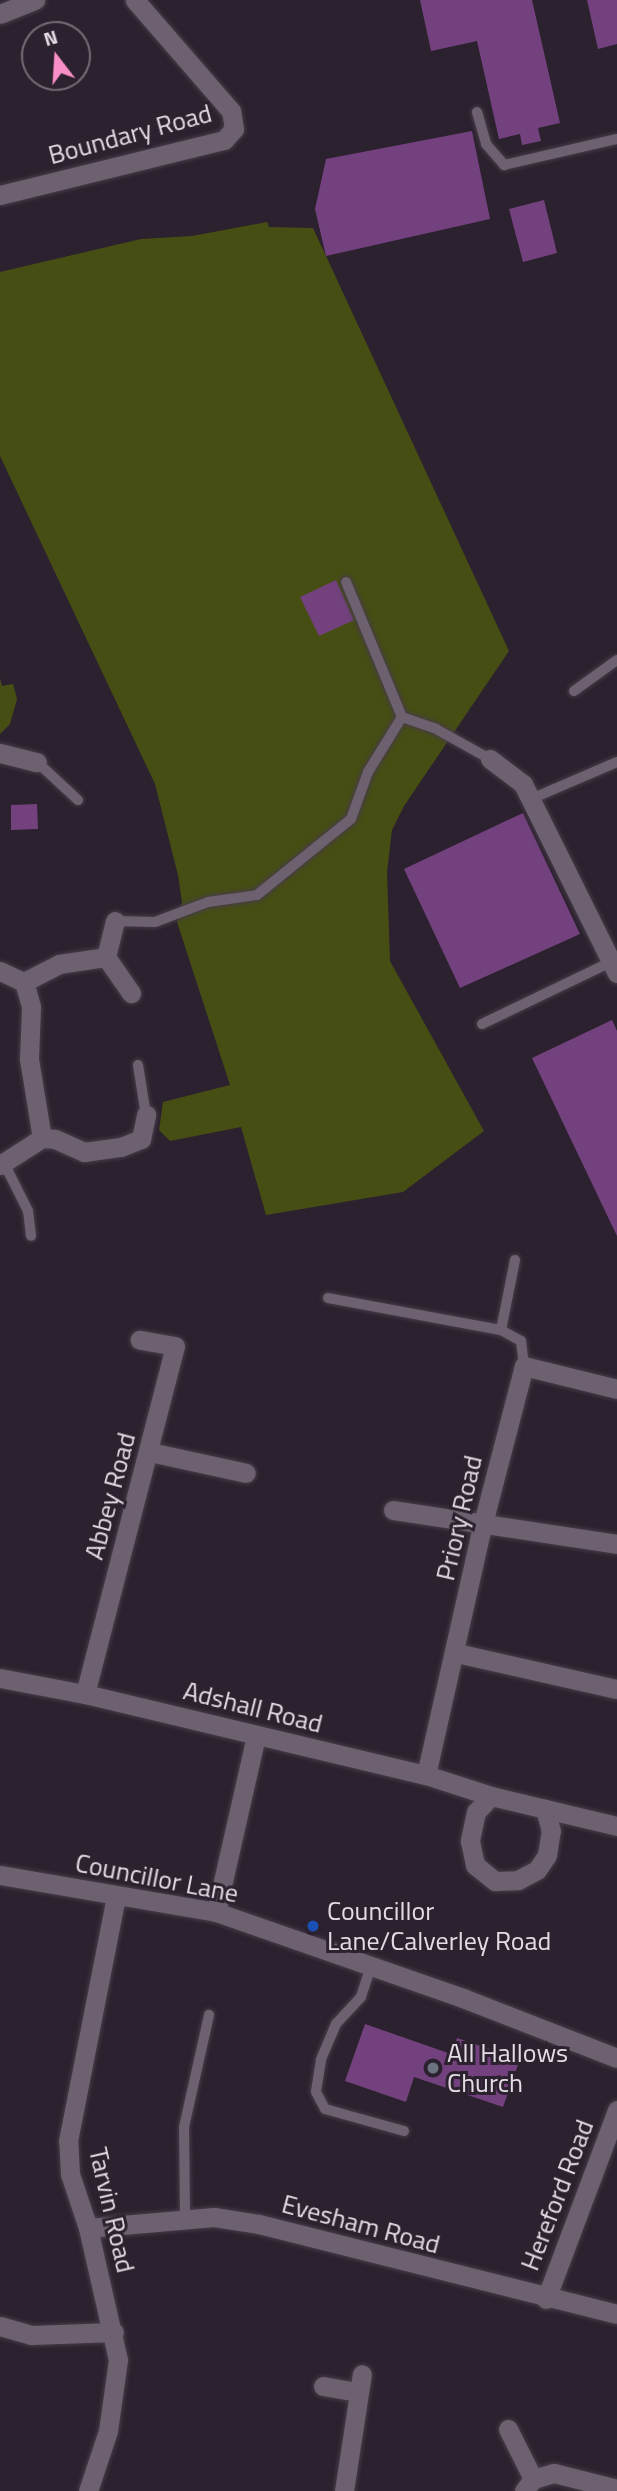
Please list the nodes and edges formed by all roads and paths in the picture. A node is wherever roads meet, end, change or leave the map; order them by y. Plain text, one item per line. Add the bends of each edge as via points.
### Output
1 (36, 0) edge
2 (135, 0) edge
3 (0, 14) edge
4 (477, 112) dead end
5 (617, 139) edge
6 (0, 195) edge
7 (346, 582) dead end
8 (617, 660) edge
9 (574, 691) dead end
10 (402, 717) junction
11 (0, 752) edge
12 (490, 760) joint
13 (37, 762) joint
14 (617, 762) edge
15 (531, 799) junction
16 (78, 800) dead end
17 (115, 921) joint
18 (106, 957) junction
19 (614, 967) edge
20 (0, 971) edge
21 (24, 982) junction
22 (131, 993) dead end
23 (482, 1024) dead end
24 (138, 1065) dead end
25 (146, 1115) joint
26 (42, 1138) junction
27 (2, 1164) edge
28 (31, 1236) dead end
29 (515, 1260) dead end
30 (328, 1298) dead end
31 (501, 1330) junction
32 (140, 1340) dead end
33 (524, 1366) junction
34 (617, 1389) edge
35 (150, 1452) junction
36 (246, 1473) dead end
37 (393, 1510) dead end
38 (482, 1527) junction
39 (617, 1544) edge
40 (457, 1653) junction
41 (0, 1678) edge
42 (617, 1689) edge
43 (85, 1694) junction
44 (256, 1736) junction
45 (426, 1775) junction
46 (491, 1796) junction
47 (545, 1809) junction
48 (617, 1826) edge
49 (0, 1875) edge
50 (116, 1897) junction
51 (216, 1912) junction
52 (371, 1966) junction
53 (209, 2015) dead end
54 (617, 2058) edge
55 (617, 2110) edge
56 (404, 2131) dead end
57 (185, 2218) junction
58 (88, 2228) junction
59 (546, 2299) junction
60 (617, 2314) edge
61 (0, 2326) edge
62 (114, 2332) junction
63 (323, 2386) dead end
64 (508, 2429) dead end
65 (529, 2485) edge
66 (617, 2489) edge
67 (88, 2491) edge
68 (344, 2491) edge

1 - 3 street
2 - 6 street, Boundary Road via 231,111 234,129 224,139
4 - 5 lane via 486,144 504,165
7 - 10 lane
8 - 9 lane
10 - 12 lane via 436,729
10 - 17 lane via 368,772 351,819 294,862 269,888 237,900 208,902 155,922
11 - 13 street
12 - 15 street via 523,784
13 - 16 lane
14 - 15 lane
15 - 19 street
17 - 18 street
18 - 21 street via 59,964
18 - 22 street
19 - 23 lane
20 - 21 street
21 - 26 street via 31,1007 29,1059
24 - 25 lane
25 - 26 street via 141,1139 121,1147 83,1152
26 - 27 street
27 - 28 lane via 28,1211
29 - 31 lane
30 - 31 lane
31 - 33 lane via 521,1341
32 - 35 street, Abbey Road via 176,1346
33 - 34 street
33 - 38 street, Priory Road
35 - 36 street
35 - 43 street, Abbey Road
37 - 38 street
38 - 39 street
38 - 40 street, Priory Road
40 - 42 street
40 - 45 street, Priory Road
41 - 43 street, Adshall Road
43 - 44 street, Adshall Road
44 - 45 street, Adshall Road
44 - 51 street
45 - 46 street, Adshall Road
46 - 47 street, Adshall Road
46 - 47 street via 476,1812 470,1842 475,1865 495,1881 518,1880 537,1870 547,1855 551,1831
47 - 48 street, Adshall Road
49 - 50 street, Councillor Lane
50 - 51 street, Councillor Lane
50 - 58 street, Tarvin Road via 68,2141 70,2174
51 - 52 street, Councillor Lane
52 - 54 street, Councillor Lane
52 - 56 lane via 361,1997 336,2024 321,2060 316,2092 325,2109
53 - 57 lane via 184,2127
55 - 59 street, Hereford Road
57 - 58 street, Evesham Road
57 - 59 street, Evesham Road via 259,2224
58 - 62 street, Tarvin Road
59 - 60 street, Evesham Road
61 - 62 street via 32,2334
62 - 67 street, Tarvin Road via 118,2386
63 - 68 street via 360,2383
64 - 65 street
65 - 66 street via 554,2473

